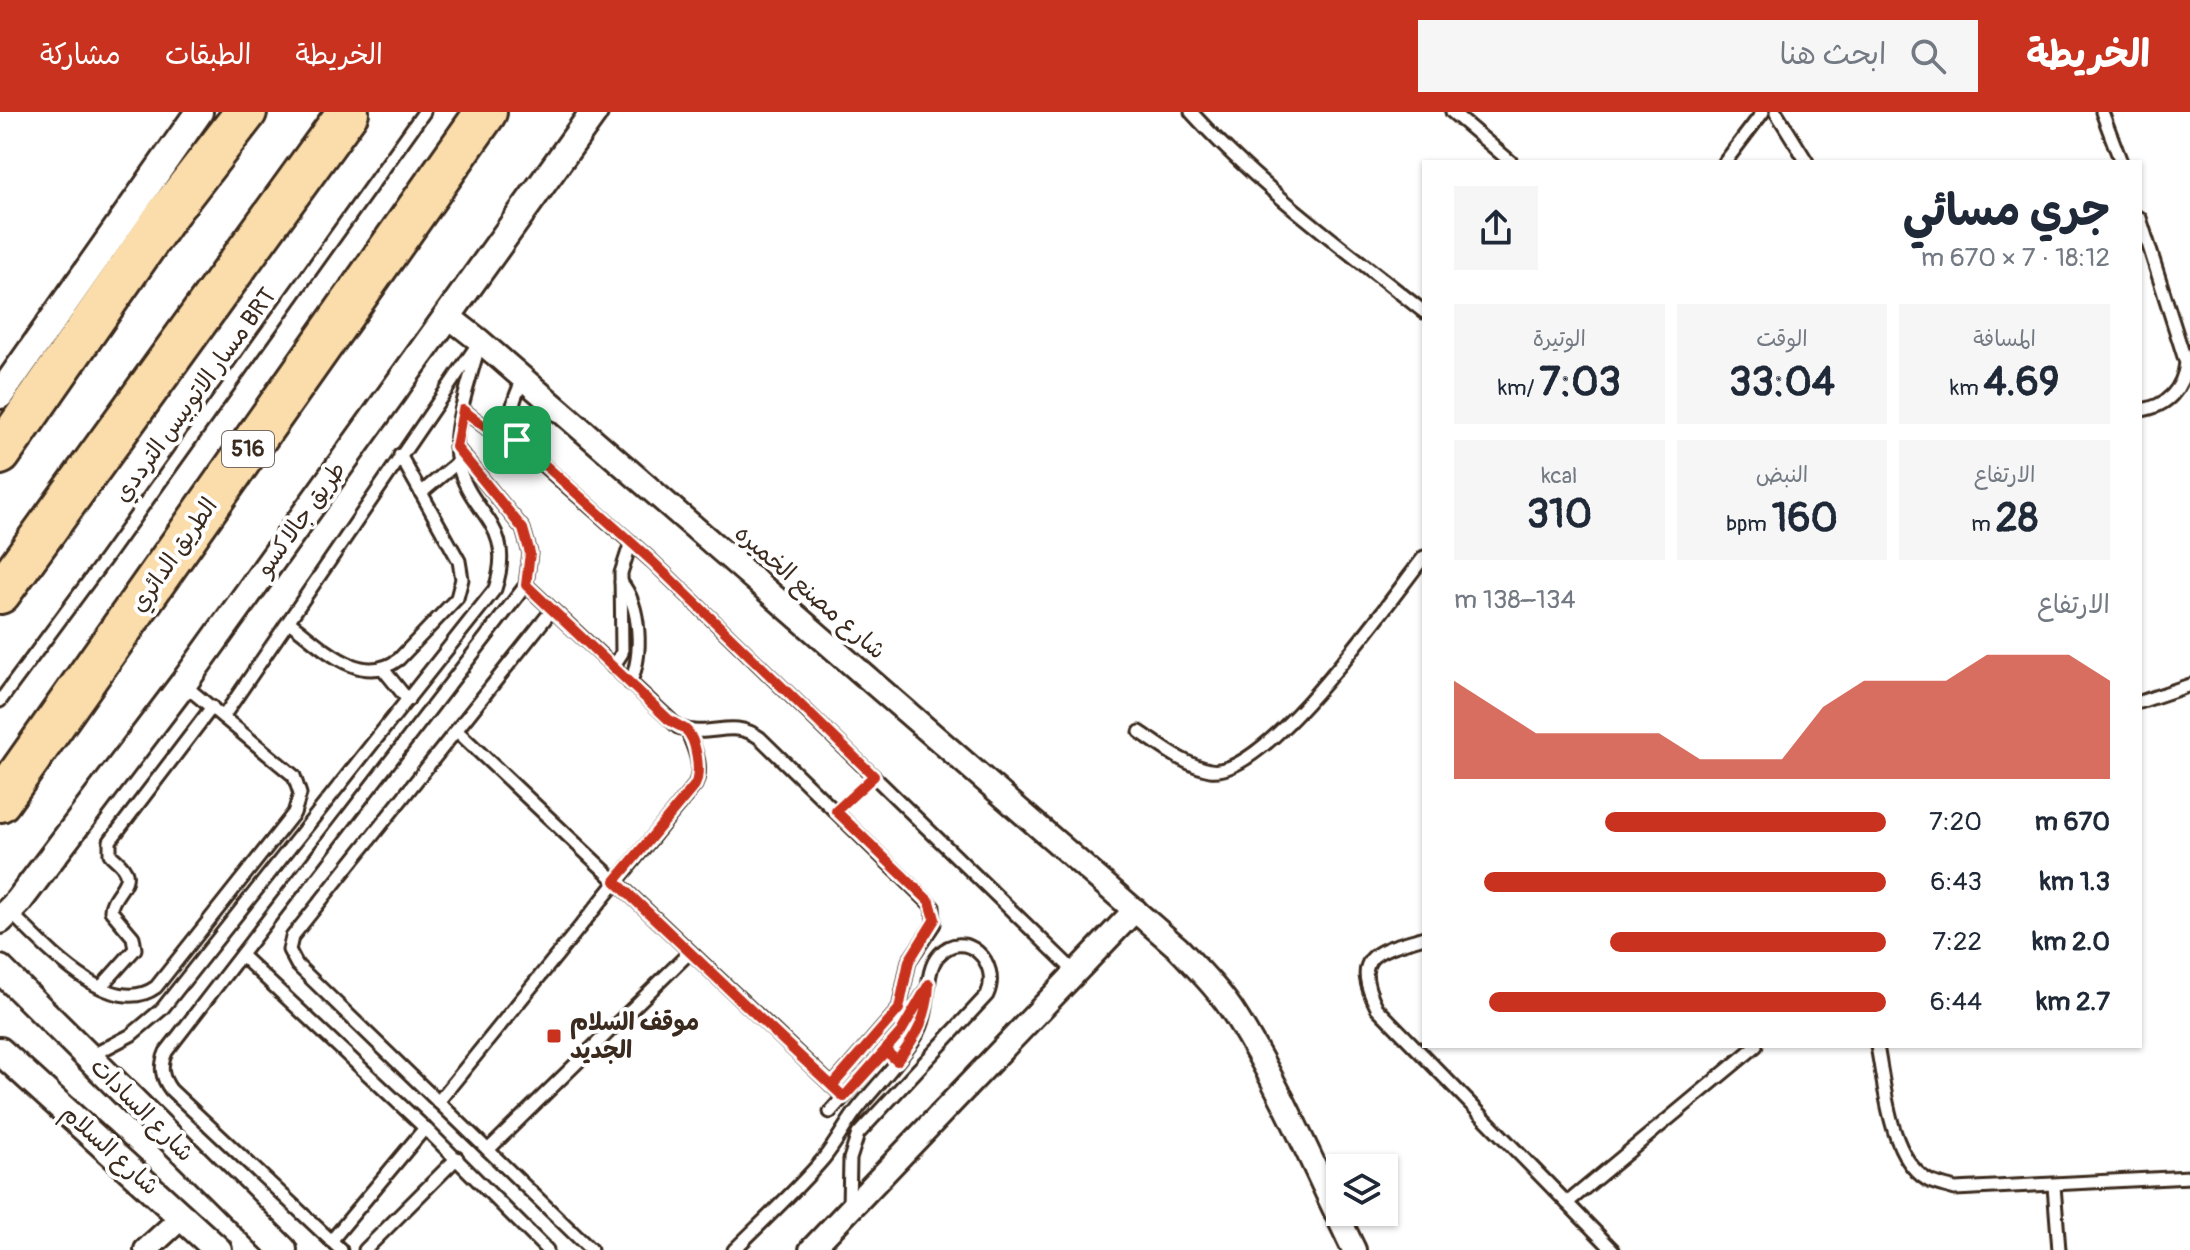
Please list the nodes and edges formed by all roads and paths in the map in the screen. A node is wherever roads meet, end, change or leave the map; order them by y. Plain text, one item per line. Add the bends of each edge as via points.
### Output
1 (199, 112) edge
2 (246, 112) edge
3 (348, 112) edge
4 (424, 112) edge
5 (486, 112) edge
6 (594, 112) edge
7 (1191, 112) edge
8 (1452, 112) edge
9 (1763, 112) edge
10 (1776, 112) edge
11 (2102, 112) edge
12 (1509, 160) edge
13 (1727, 160) edge
14 (1806, 160) edge
15 (2120, 160) edge
16 (2142, 224) edge
17 (1422, 310) edge
18 (448, 316) junction
19 (480, 341) junction
20 (524, 378) junction
21 (0, 395) edge
22 (2142, 409) edge
23 (463, 410) junction
24 (517, 440) junction
25 (456, 447) junction
26 (0, 454) edge
27 (400, 455) junction
28 (458, 462) junction
29 (421, 493) junction
30 (631, 542) junction
31 (1422, 560) edge
32 (620, 581) junction
33 (526, 585) junction
34 (0, 593) edge
35 (552, 610) junction
36 (289, 622) junction
37 (613, 667) junction
38 (383, 669) junction
39 (630, 683) junction
40 (183, 684) junction
41 (2190, 685) edge
42 (408, 700) junction
43 (0, 701) edge
44 (2142, 701) edge
45 (212, 707) junction
46 (223, 717) junction
47 (687, 730) junction
48 (457, 731) junction
49 (1140, 732) dead end
50 (874, 776) junction
51 (5, 794) edge
52 (836, 811) junction
53 (615, 881) junction
54 (1135, 910) junction
55 (5, 916) edge
56 (1422, 938) edge
57 (690, 952) junction
58 (242, 956) junction
59 (0, 969) edge
60 (1076, 973) junction
61 (929, 984) junction
62 (101, 987) junction
63 (1754, 1048) edge
64 (1877, 1048) edge
65 (0, 1051) edge
66 (886, 1051) junction
67 (88, 1057) junction
68 (897, 1061) junction
69 (832, 1086) junction
70 (844, 1097) junction
71 (438, 1102) junction
72 (830, 1112) dead end
73 (425, 1128) junction
74 (488, 1150) junction
75 (457, 1158) junction
76 (2190, 1177) edge
77 (2054, 1186) junction
78 (1567, 1203) junction
79 (849, 1210) junction
80 (183, 1216) junction
81 (331, 1241) junction
82 (146, 1250) edge
83 (218, 1250) edge
84 (283, 1250) edge
85 (341, 1250) edge
86 (365, 1250) edge
87 (547, 1250) edge
88 (591, 1250) edge
89 (734, 1250) edge
90 (811, 1250) edge
91 (1354, 1250) edge
92 (1613, 1250) edge
93 (2059, 1250) edge

1 - 21 street
2 - 26 highway via 167,214
3 - 34 highway
4 - 43 lane, مسار الاتوبيس الترددي BRT
5 - 51 highway, الطريق الدائري / 516
6 - 18 street, طريق جالاكسو
7 - 17 lane via 1273,192
8 - 12 lane
9 - 13 lane
10 - 14 lane
11 - 15 lane
16 - 22 lane via 2186,363 2184,380 2171,398
18 - 19 street, شارع مصنع الخميره
18 - 40 street, طريق جالاكسو
19 - 20 street, شارع مصنع الخميره
19 - 23 lane
19 - 27 lane
20 - 24 lane via 510,413
20 - 54 street, شارع مصنع الخميره
23 - 24 lane via 501,439
23 - 25 lane
24 - 30 lane
25 - 28 lane
25 - 33 lane via 523,529 530,553
27 - 29 lane
27 - 36 lane
28 - 29 lane
28 - 42 lane via 498,534 499,579
29 - 38 lane via 459,561 461,588 399,659
30 - 32 lane
30 - 50 lane
31 - 49 lane via 1319,691 1244,762 1212,771 1178,758
32 - 37 lane via 623,645
32 - 39 lane via 635,617 637,654
33 - 35 lane
33 - 58 lane
35 - 37 lane
35 - 48 lane
36 - 38 lane via 351,666
36 - 46 lane
37 - 39 lane
38 - 42 lane
39 - 47 lane
40 - 45 lane
40 - 55 street, طريق جالاكسو
41 - 44 lane
42 - 67 lane via 162,1009 131,1035
45 - 46 lane
45 - 62 lane via 110,841 110,854 127,876 111,911 133,937 135,949
46 - 62 lane via 294,776 298,804 156,987 137,995
47 - 52 lane via 735,727 753,733
47 - 53 lane via 698,761 695,785
48 - 53 lane
48 - 71 lane via 292,937 289,950 297,965
50 - 52 path
50 - 60 lane
52 - 69 lane via 930,902 935,919 909,961 899,1009
53 - 57 lane
53 - 71 lane
54 - 60 street
54 - 91 street, شارع مصنع الخميره via 1209,980 1236,1017
55 - 62 lane via 71,971
56 - 78 lane via 1384,949 1368,963 1365,977 1377,1008
57 - 69 lane
57 - 74 lane
58 - 73 lane
58 - 81 lane via 166,1052 163,1076 171,1090
59 - 67 street, شارع السادات
60 - 79 street
61 - 66 lane
61 - 68 lane via 920,1030
61 - 79 lane via 932,963 953,946 972,948 991,968 987,995 858,1134 850,1159
63 - 78 lane
64 - 77 lane via 1892,1123 1906,1160 1926,1180 1955,1189
65 - 80 street, شارع السلام
66 - 68 lane
66 - 70 lane
67 - 84 street, شارع السادات
68 - 89 lane via 825,1157
69 - 70 lane
70 - 72 lane
71 - 74 lane
73 - 75 lane
73 - 81 lane
74 - 88 lane
75 - 86 lane
75 - 87 lane
76 - 77 lane
77 - 93 lane
78 - 92 lane
79 - 90 street
80 - 82 street
80 - 83 street, شارع السلام
81 - 85 lane

